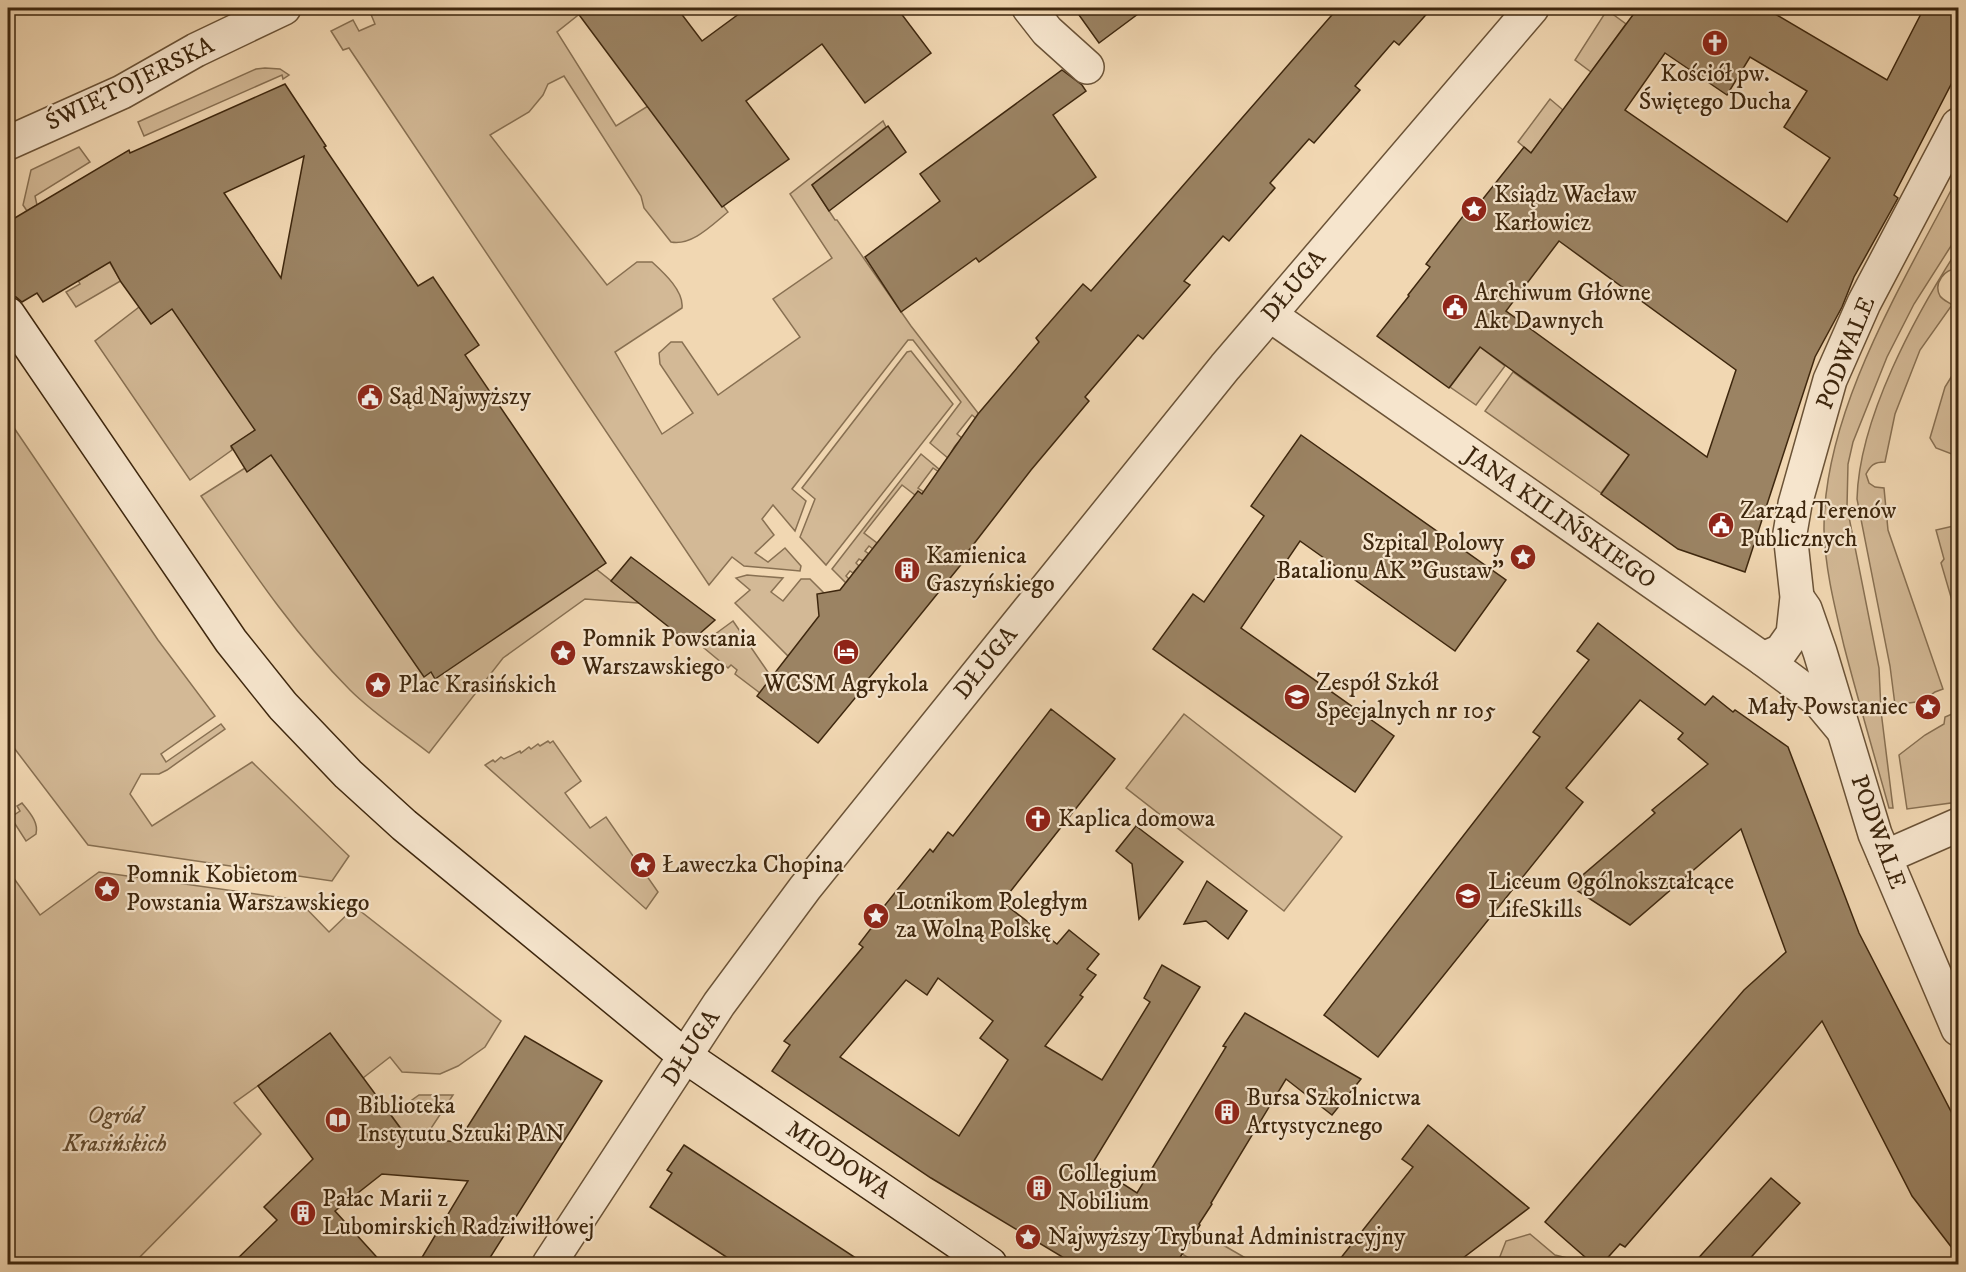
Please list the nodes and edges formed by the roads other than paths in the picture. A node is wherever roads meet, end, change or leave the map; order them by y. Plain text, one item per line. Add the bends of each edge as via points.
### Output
1 (1029, 8) edge
2 (1532, 8) edge
3 (268, 11) edge
4 (1087, 67) dead end
5 (1959, 125) edge
6 (8, 143) edge
7 (8, 314) edge
8 (1270, 315) junction
9 (1797, 597) junction
10 (1763, 659) junction
11 (1843, 730) junction
12 (1959, 825) edge
13 (1885, 857) junction
14 (1959, 1029) edge
15 (685, 1056) junction
16 (549, 1264) edge
17 (990, 1264) edge

1 - 4 street via 1047,31
2 - 8 street, DŁUGA
3 - 6 street, ŚWIĘTOJERSKA via 122,92
5 - 9 street, PODWALE via 1864,303 1830,380 1790,533
7 - 15 street via 185,576 283,706 404,825
8 - 10 street, JANA KILIŃSKIEGO
8 - 15 street, DŁUGA via 805,888
9 - 10 street, PODWALE via 1793,634 1780,651
9 - 11 street, PODWALE via 1805,609
10 - 11 street, JANA KILIŃSKIEGO via 1818,700
11 - 13 street, PODWALE
12 - 13 street
13 - 14 street, PODWALE
15 - 16 street, DŁUGA
15 - 17 street, MIODOWA

